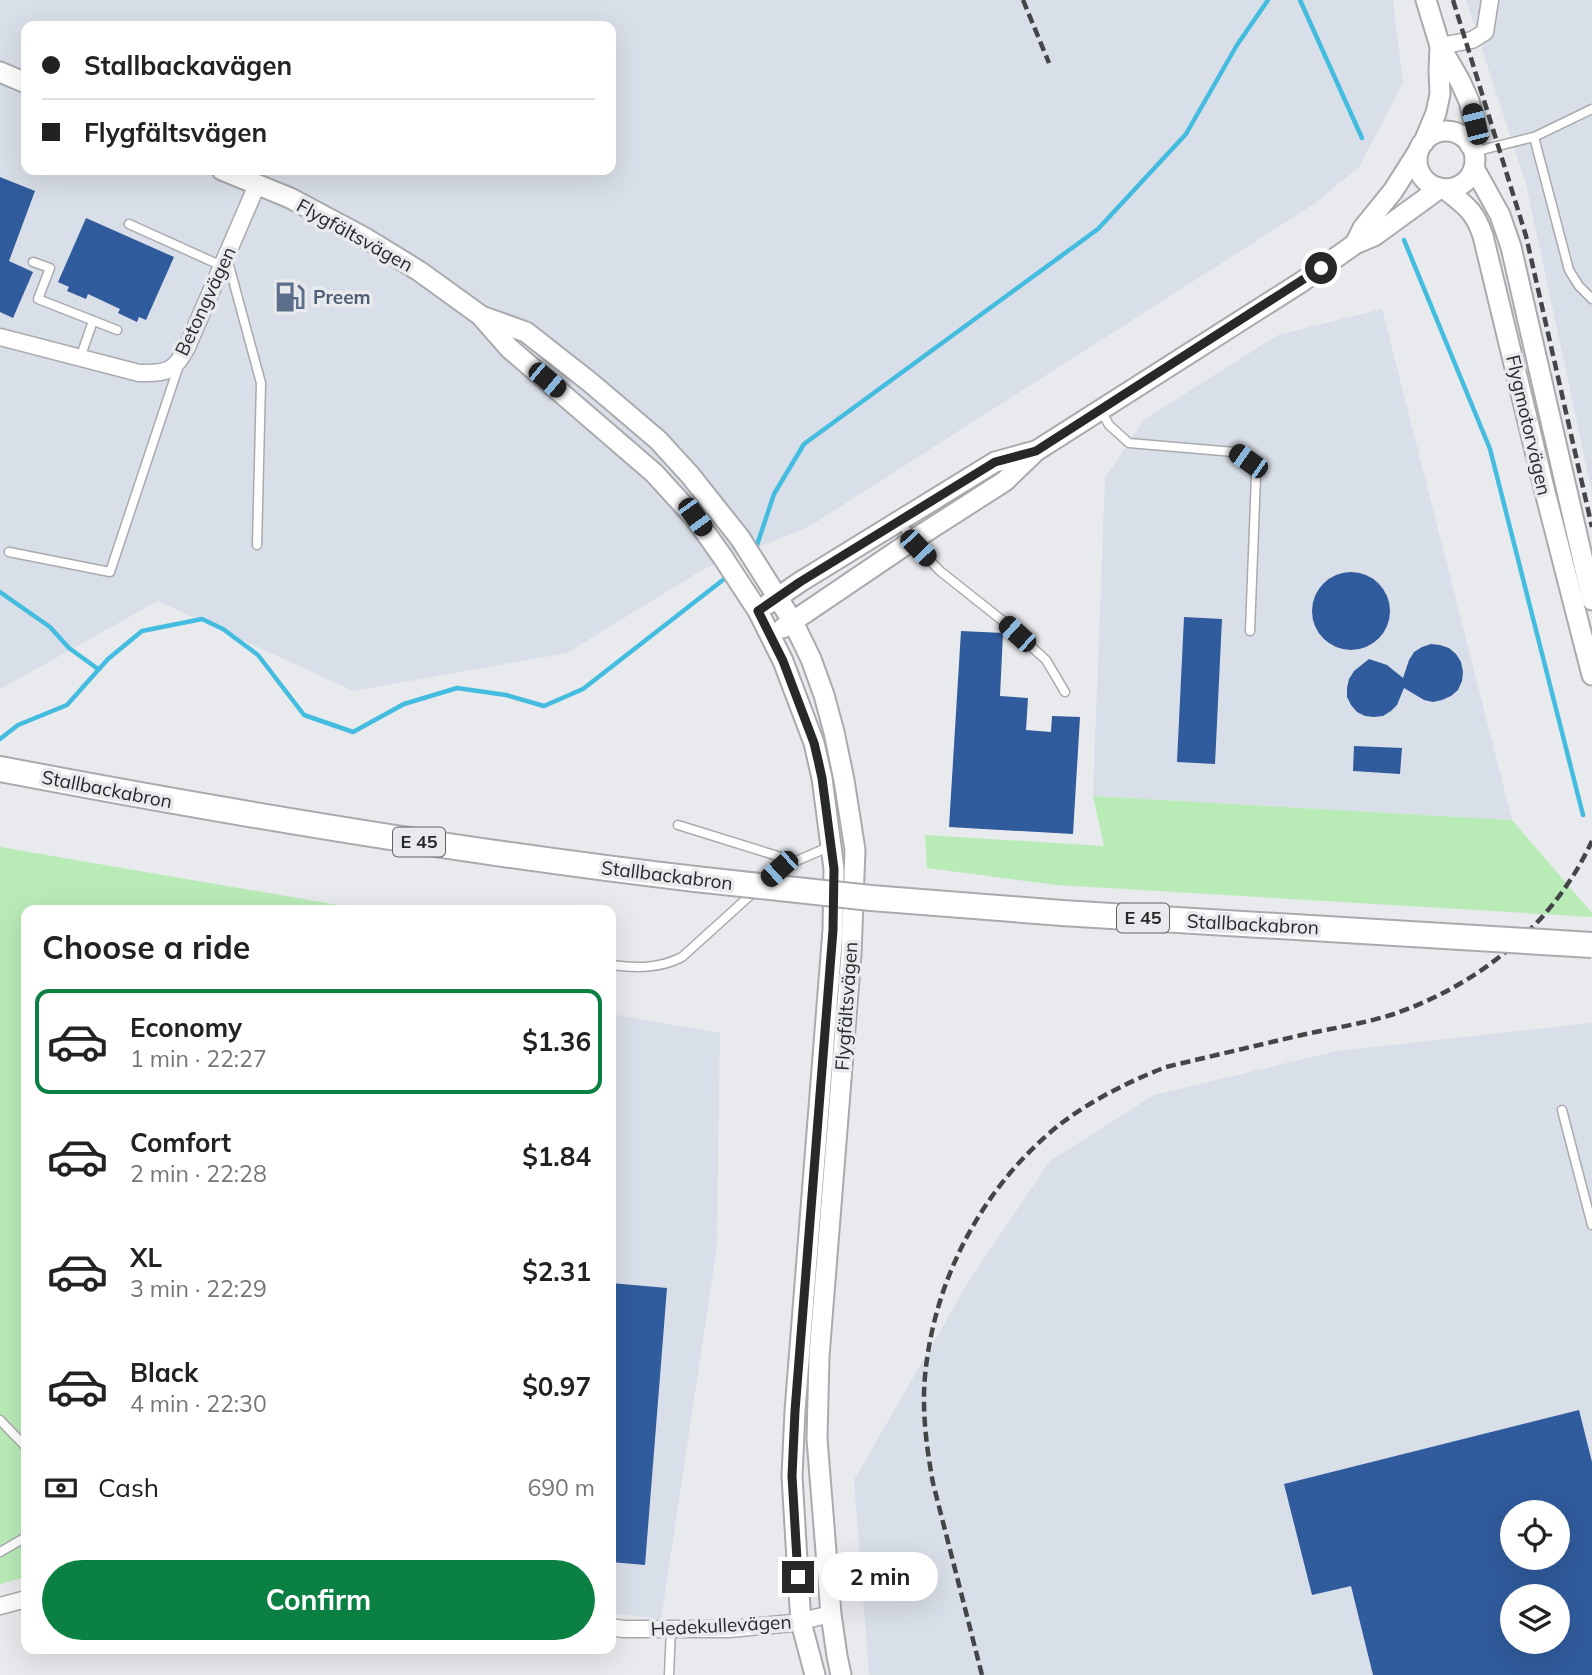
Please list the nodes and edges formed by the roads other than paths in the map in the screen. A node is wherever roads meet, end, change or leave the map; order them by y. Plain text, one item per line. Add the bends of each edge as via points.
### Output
1 (1426, 0) edge
2 (1490, 0) edge
3 (1440, 46) junction
4 (0, 72) edge
5 (21, 81) edge
6 (1592, 109) edge
7 (1534, 137) junction
8 (1421, 146) junction
9 (1473, 155) junction
10 (234, 175) edge
11 (257, 185) junction
12 (1443, 189) junction
13 (129, 224) dead end
14 (1355, 244) junction
15 (224, 261) junction
16 (33, 262) dead end
17 (1592, 299) edge
18 (480, 315) junction
19 (93, 321) junction
20 (117, 330) dead end
21 (0, 337) edge
22 (80, 358) junction
23 (181, 359) junction
24 (1100, 409) junction
25 (1036, 451) junction
26 (900, 520) junction
27 (913, 540) junction
28 (257, 545) dead end
29 (9, 552) dead end
30 (778, 596) junction
31 (1592, 600) edge
32 (754, 604) junction
33 (793, 622) junction
34 (1250, 631) dead end
35 (771, 636) junction
36 (1592, 675) edge
37 (1065, 692) dead end
38 (0, 769) edge
39 (678, 825) dead end
40 (831, 846) junction
41 (787, 865) junction
42 (1592, 945) edge
43 (616, 965) edge
44 (1562, 1110) dead end
45 (1592, 1225) edge
46 (0, 1420) edge
47 (21, 1442) edge
48 (21, 1540) edge
49 (0, 1552) edge
50 (21, 1600) edge
51 (0, 1606) edge
52 (831, 1614) junction
53 (801, 1622) junction
54 (616, 1628) edge
55 (671, 1629) junction
56 (669, 1675) edge
57 (815, 1675) edge
58 (841, 1675) edge

1 - 3 street
2 - 3 street via 1485,32 1472,40
3 - 8 street via 1440,94
3 - 9 street via 1469,101 1475,124
4 - 5 street
6 - 7 lane
7 - 9 lane
7 - 17 lane via 1569,270
8 - 9 street via 1430,136 1448,132 1464,138
8 - 12 street via 1417,160 1423,178
8 - 14 street
9 - 12 street via 1470,177 1455,188
9 - 31 street, Flygmotorvägen via 1511,247
10 - 11 street, Flygfältsvägen
11 - 15 street, Betongvägen
11 - 18 street, Flygfältsvägen via 368,239
12 - 14 street
12 - 36 street, Flygmotorvägen via 1472,211 1483,236
13 - 15 lane
14 - 24 street
15 - 23 street, Betongvägen
15 - 28 lane via 261,383
16 - 19 lane via 50,268 38,299
18 - 30 street, Flygfältsvägen via 526,332 658,440 740,538
18 - 32 street, Flygfältsvägen via 509,348 654,473 695,517
19 - 20 lane
19 - 22 lane
21 - 22 street, Betongvägen
22 - 23 street, Betongvägen via 139,373 169,371
23 - 29 lane via 110,572
24 - 25 street
24 - 34 lane via 1109,425 1129,443 1234,452 1248,461 1256,476
25 - 26 street via 995,462
25 - 27 street via 1005,481
26 - 27 lane
26 - 30 street
27 - 33 street
27 - 37 lane via 940,571 1046,660
30 - 32 street
30 - 33 street, Flygfältsvägen
32 - 35 street, Flygfältsvägen
33 - 35 street
33 - 52 street, Flygfältsvägen via 824,695 855,850 819,1356 817,1439
35 - 40 street, Flygfältsvägen via 814,743
38 - 42 highway, Stallbackabron / E 45, bridge via 305,824 695,879 1062,913
39 - 41 lane via 783,858
40 - 41 lane
40 - 53 street, Flygfältsvägen via 833,930 792,1476
41 - 43 lane via 682,957 654,967
44 - 45 lane
46 - 47 lane
48 - 49 lane
50 - 51 street
52 - 53 street, Hedekullevägen
52 - 58 street, Flygfältsvägen
53 - 55 street, Hedekullevägen
53 - 57 street, Flygfältsvägen
54 - 55 street, Hedekullevägen
55 - 56 lane

